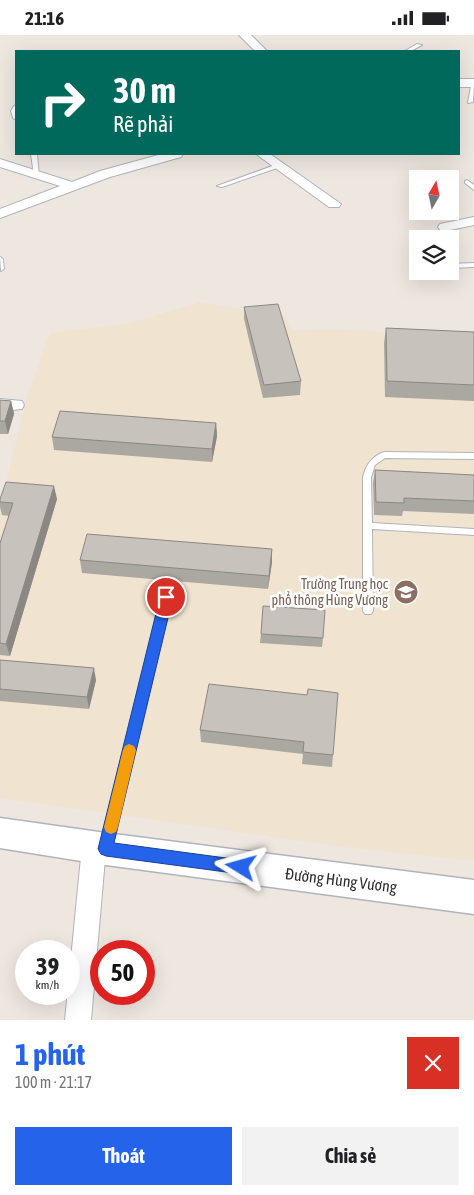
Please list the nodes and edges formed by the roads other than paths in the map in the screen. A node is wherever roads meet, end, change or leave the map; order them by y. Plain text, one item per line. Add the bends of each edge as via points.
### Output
1 (246, 35) edge
2 (419, 45) dead end
3 (260, 50) edge
4 (410, 50) edge
5 (460, 83) edge
6 (474, 85) edge
7 (470, 101) dead end
8 (34, 155) edge
9 (172, 155) edge
10 (263, 155) edge
11 (0, 163) edge
12 (278, 166) junction
13 (36, 175) junction
14 (467, 182) dead end
15 (72, 186) junction
16 (220, 186) dead end
17 (474, 188) edge
18 (334, 204) dead end
19 (0, 214) edge
20 (474, 221) edge
21 (445, 227) dead end
22 (0, 259) edge
23 (474, 265) edge
24 (459, 266) edge
25 (2, 269) dead end
26 (474, 456) edge
27 (369, 526) junction
28 (474, 531) edge
29 (166, 597) dead end
30 (368, 611) dead end
31 (0, 833) edge
32 (100, 848) junction
33 (474, 897) edge
34 (78, 1020) edge

1 - 3 street
2 - 4 lane
5 - 6 street
6 - 7 lane
8 - 13 lane
9 - 15 street
10 - 12 street
11 - 13 street
12 - 16 lane
12 - 18 street
13 - 15 street
14 - 17 lane
15 - 19 street
20 - 21 street
22 - 25 lane
23 - 24 lane
26 - 27 lane via 384,455 376,458 367,477
27 - 28 lane
27 - 30 lane
29 - 32 lane
31 - 32 main road, Đường Hùng Vương
32 - 33 main road, Đường Hùng Vương
32 - 34 street

